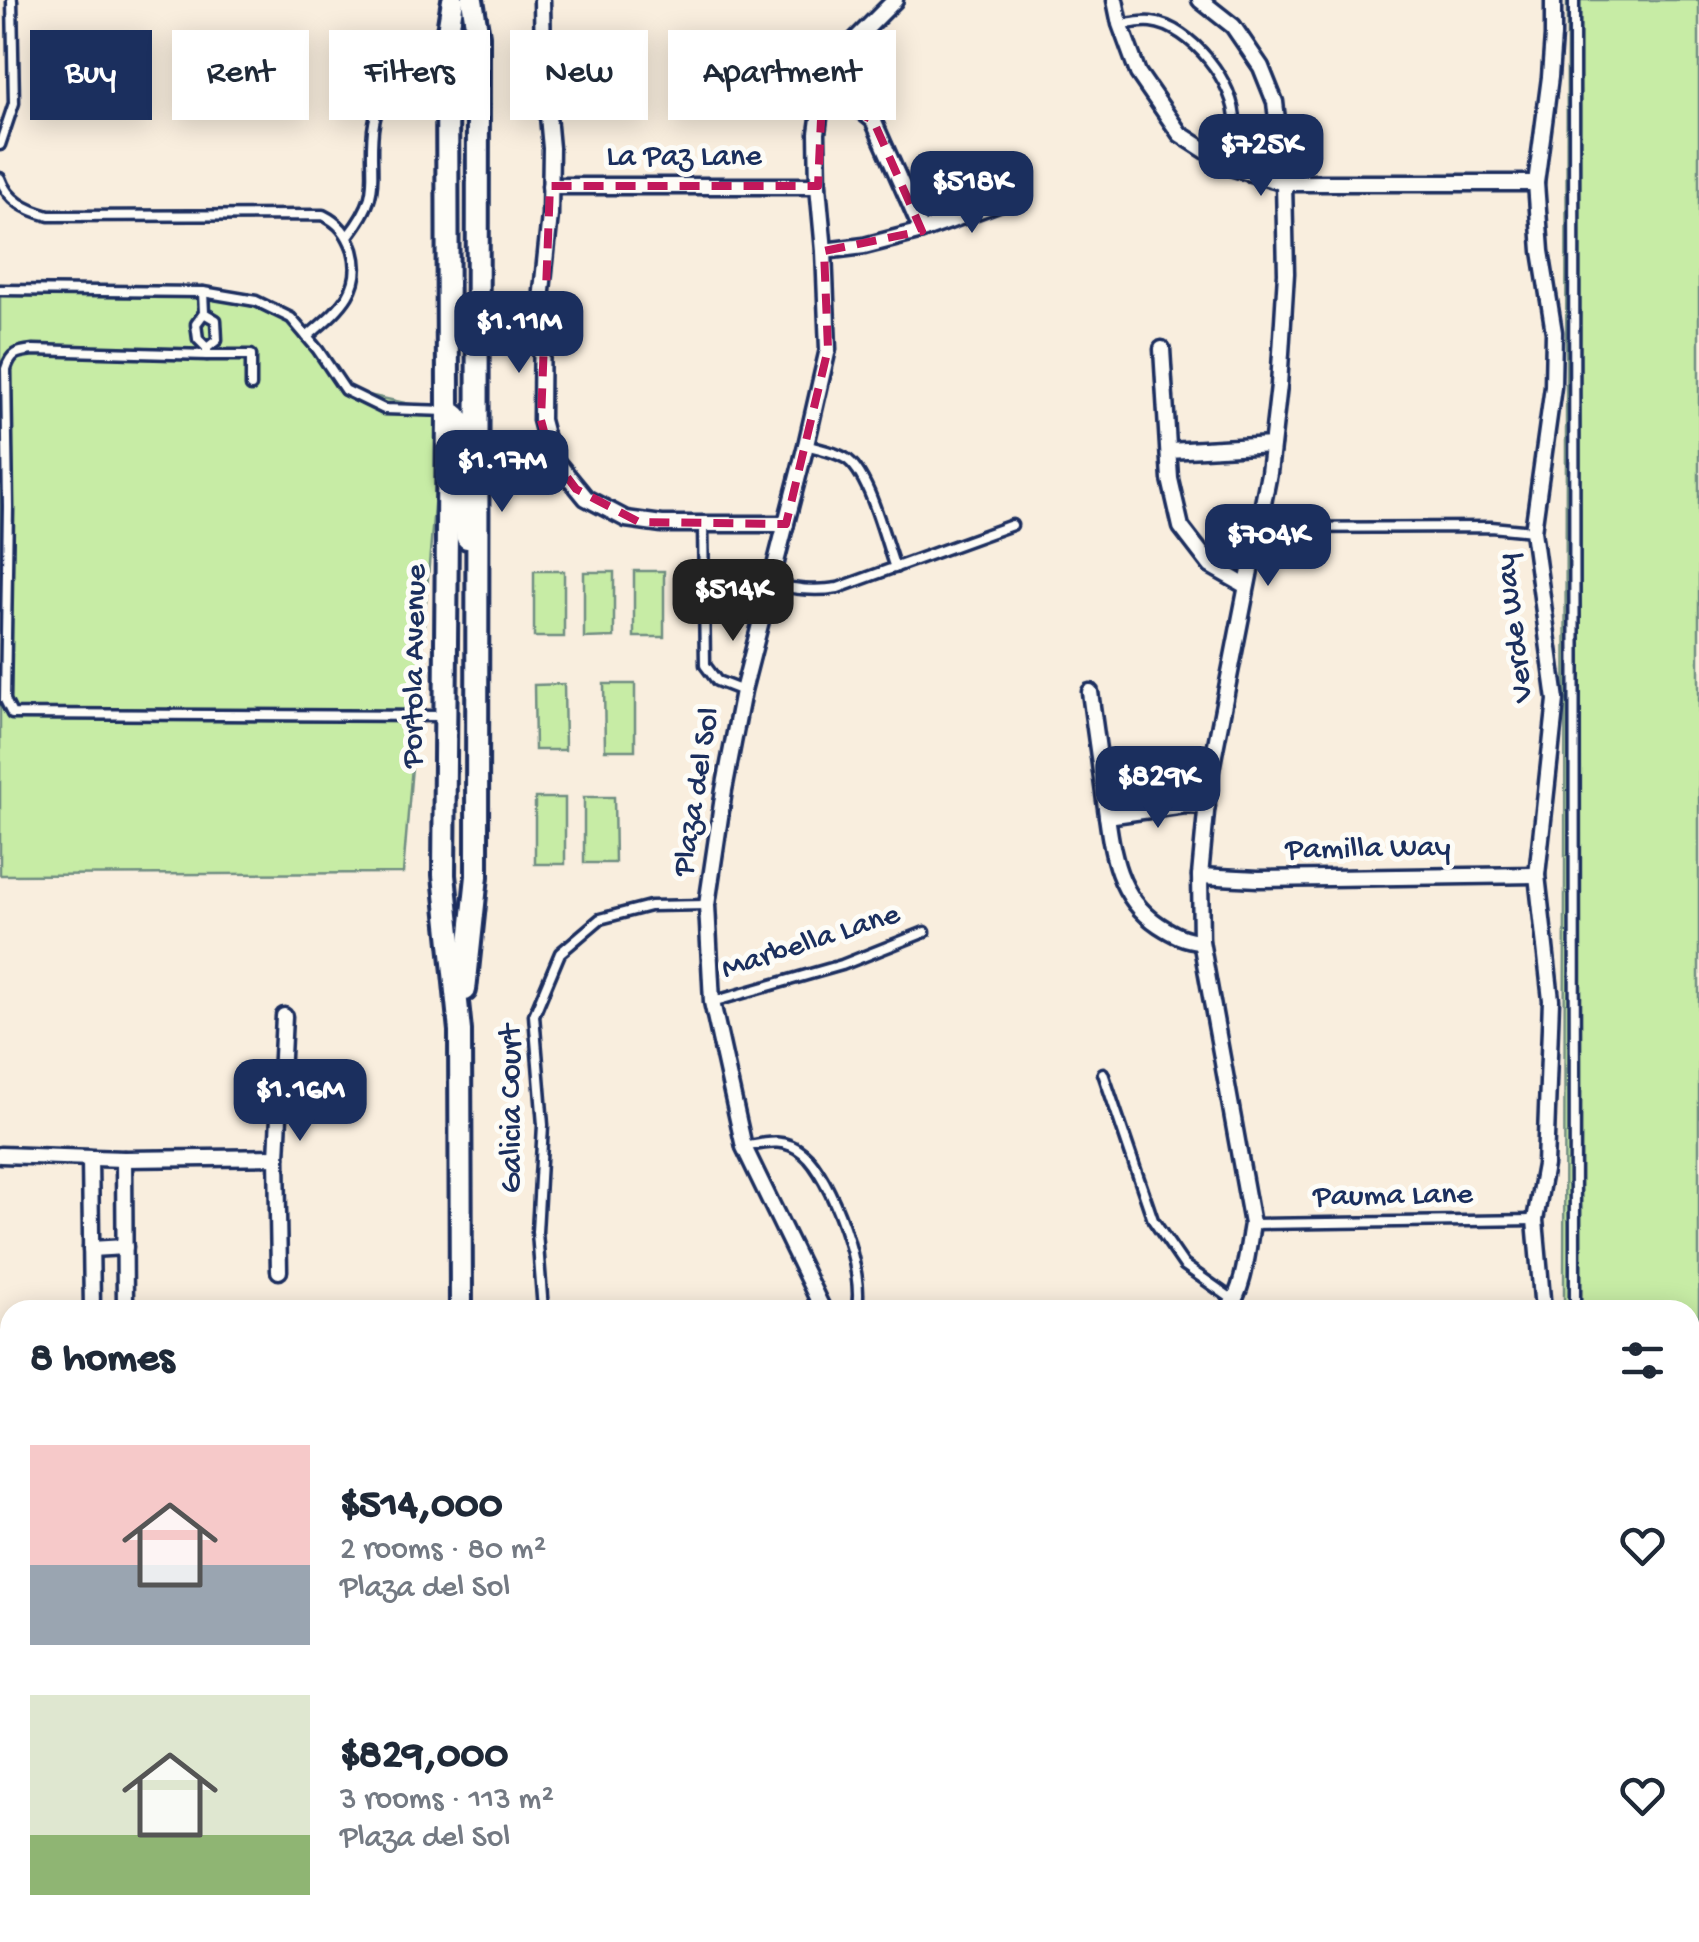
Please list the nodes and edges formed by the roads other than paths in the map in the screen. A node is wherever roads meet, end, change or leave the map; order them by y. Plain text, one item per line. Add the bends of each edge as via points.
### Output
1 (12, 0) edge
2 (453, 0) edge
3 (472, 0) edge
4 (542, 0) edge
5 (895, 0) edge
6 (1116, 0) edge
7 (1200, 0) edge
8 (1553, 0) edge
9 (1574, 0) edge
10 (1120, 24) junction
11 (865, 30) edge
12 (374, 120) edge
13 (818, 120) edge
14 (873, 120) edge
15 (0, 145) edge
16 (1222, 160) junction
17 (0, 178) edge
18 (1536, 183) junction
19 (1284, 184) junction
20 (550, 186) junction
21 (818, 186) junction
22 (1007, 200) dead end
23 (922, 232) junction
24 (348, 236) junction
25 (824, 251) junction
26 (0, 290) edge
27 (203, 292) junction
28 (204, 313) junction
29 (307, 338) junction
30 (1162, 349) dead end
31 (207, 351) junction
32 (251, 386) dead end
33 (448, 411) junction
34 (1272, 445) junction
35 (806, 446) junction
36 (1168, 451) junction
37 (704, 524) junction
38 (786, 524) junction
39 (1012, 525) dead end
40 (1258, 528) junction
41 (1533, 531) junction
42 (477, 558) junction
43 (895, 568) junction
44 (771, 584) junction
45 (1246, 586) junction
46 (743, 692) junction
47 (1090, 692) dead end
48 (445, 716) junction
49 (1207, 806) junction
50 (1107, 816) junction
51 (1538, 875) junction
52 (1200, 876) junction
53 (708, 905) junction
54 (924, 932) dead end
55 (1201, 941) junction
56 (712, 1002) junction
57 (284, 1016) dead end
58 (460, 1031) junction
59 (1104, 1072) dead end
60 (744, 1147) junction
61 (0, 1155) edge
62 (277, 1157) junction
63 (90, 1158) junction
64 (124, 1159) junction
65 (1536, 1220) junction
66 (1252, 1224) junction
67 (124, 1248) junction
68 (91, 1249) junction
69 (278, 1270) dead end
70 (92, 1300) edge
71 (125, 1300) edge
72 (461, 1300) edge
73 (542, 1300) edge
74 (818, 1300) edge
75 (859, 1300) edge
76 (1224, 1300) edge
77 (1233, 1300) edge
78 (1542, 1300) edge
79 (1576, 1300) edge

1 - 15 lane via 14,103
2 - 33 main road, Portola Avenue via 447,37
3 - 42 main road, Portola Avenue via 478,36
4 - 20 street
5 - 11 street, Plaza del Sol
6 - 10 street
7 - 19 street via 1233,26 1261,66 1275,102
8 - 18 street, Verde Way
9 - 79 lane
10 - 16 street via 1138,73 1180,134
10 - 16 lane via 1167,26 1204,54 1222,79 1235,118
12 - 24 lane via 371,197
13 - 21 street, Plaza del Sol
14 - 23 street
16 - 19 street
17 - 24 lane via 17,203 50,216 323,215
18 - 19 street
18 - 41 street, Verde Way via 1554,332
19 - 34 street via 1286,273
20 - 21 street, La Paz Lane
20 - 37 street via 541,384 550,454 586,498 626,519
21 - 25 street, Plaza del Sol
22 - 23 street
23 - 25 street
24 - 29 lane via 356,263 353,289
25 - 35 street, Plaza del Sol via 828,349
26 - 27 lane
27 - 28 lane
27 - 29 lane via 256,301 291,318
28 - 31 lane via 196,324
28 - 31 lane via 216,320 217,340
29 - 33 lane via 345,390 384,409
30 - 36 street
31 - 32 lane via 251,355
31 - 48 lane via 33,350 10,356 5,700 12,714
33 - 42 main road via 461,420 465,534
33 - 48 main road, Portola Avenue
34 - 36 street
34 - 40 street
35 - 38 street, Plaza del Sol
35 - 43 lane via 849,460 861,475
36 - 45 street via 1181,527 1212,566
37 - 38 street
37 - 46 lane via 705,665 716,682
38 - 44 street, Plaza del Sol
39 - 43 lane
40 - 41 lane
40 - 45 street
41 - 51 street, Verde Way via 1556,700
42 - 58 main road, Portola Avenue via 477,876
43 - 44 lane via 823,590
44 - 46 street, Plaza del Sol
45 - 49 street
46 - 53 street, Plaza del Sol
47 - 50 street
48 - 58 main road, Portola Avenue via 444,876
49 - 50 street
49 - 52 street
50 - 55 street via 1114,863 1139,909 1171,933
51 - 52 street, Pamilla Way
51 - 65 street, Verde Way via 1552,1000
52 - 55 street
53 - 56 street, Plaza del Sol
53 - 73 lane, Galicia Court via 650,906 600,919 560,953 534,1016 543,1125 537,1232
54 - 56 lane, Marbella Lane via 842,965
55 - 66 street
56 - 60 street, Plaza del Sol
57 - 62 street
58 - 72 main road, Portola Avenue
59 - 76 lane via 1154,1220 1184,1265
60 - 74 street, Plaza del Sol
60 - 75 lane via 775,1140 802,1152 841,1218
61 - 63 street
62 - 64 street
62 - 69 street
63 - 64 street
63 - 68 street
64 - 67 street
65 - 66 lane, Pauma Lane
65 - 78 street, Verde Way
66 - 77 street
67 - 68 street
67 - 71 street
68 - 70 street

